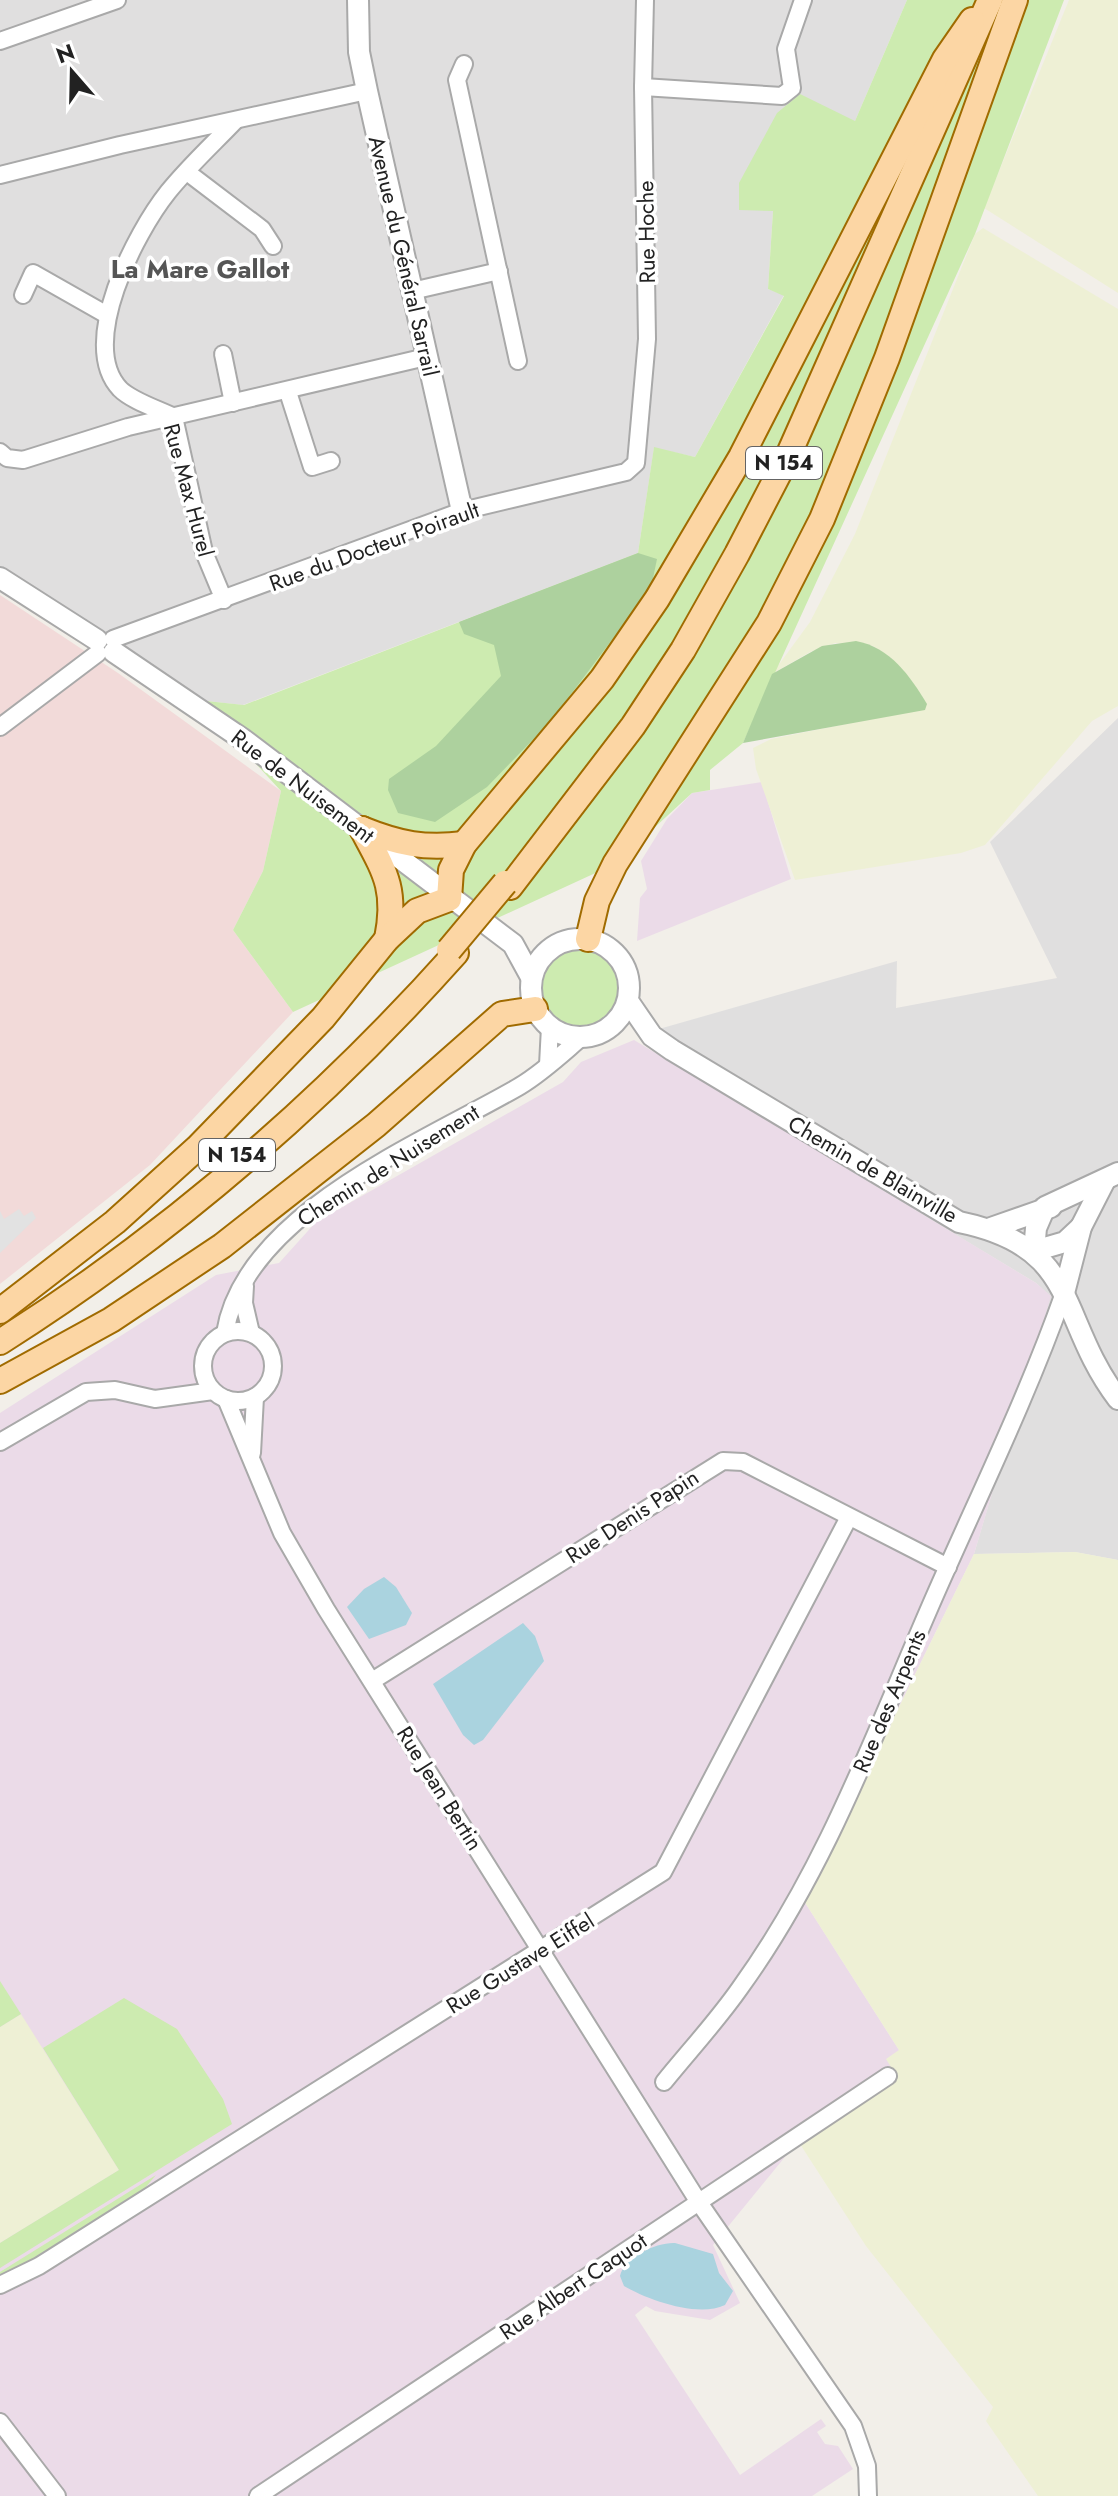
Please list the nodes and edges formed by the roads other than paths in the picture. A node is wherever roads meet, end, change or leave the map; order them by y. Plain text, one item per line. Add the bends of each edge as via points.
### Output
1 (117, 0) edge
2 (358, 0) edge
3 (645, 0) edge
4 (803, 0) edge
5 (990, 0) edge
6 (1015, 0) edge
7 (85, 5) edge
8 (976, 10) edge
9 (0, 41) edge
10 (464, 64) dead end
11 (643, 87) junction
12 (367, 91) junction
13 (235, 121) junction
14 (187, 172) junction
15 (0, 175) edge
16 (273, 246) dead end
17 (499, 271) junction
18 (412, 291) junction
19 (23, 295) dead end
20 (107, 315) junction
21 (223, 354) dead end
22 (426, 357) junction
23 (518, 361) dead end
24 (288, 392) junction
25 (233, 403) junction
26 (174, 417) junction
27 (0, 452) edge
28 (331, 461) dead end
29 (636, 463) joint
30 (462, 511) junction
31 (0, 578) edge
32 (224, 600) junction
33 (106, 646) junction
34 (0, 727) edge
35 (362, 829) junction
36 (464, 844) junction
37 (507, 885) junction
38 (449, 899) junction
39 (387, 939) junction
40 (588, 939) junction
41 (513, 944) junction
42 (553, 946) junction
43 (453, 952) junction
44 (531, 977) junction
45 (628, 1001) junction
46 (543, 1018) junction
47 (607, 1030) junction
48 (652, 1036) junction
49 (582, 1037) junction
50 (548, 1065) junction
51 (273, 1136) junction
52 (1115, 1174) edge
53 (1045, 1207) junction
54 (1081, 1227) junction
55 (991, 1228) junction
56 (1034, 1251) junction
57 (245, 1284) junction
58 (1064, 1293) junction
59 (0, 1311) edge
60 (0, 1329) edge
61 (225, 1333) junction
62 (251, 1333) junction
63 (0, 1342) edge
64 (0, 1352) edge
65 (203, 1372) junction
66 (0, 1381) edge
67 (180, 1393) junction
68 (219, 1395) junction
69 (255, 1397) junction
70 (1118, 1399) edge
71 (0, 1442) edge
72 (252, 1462) junction
73 (848, 1519) junction
74 (948, 1567) junction
75 (372, 1681) junction
76 (542, 1950) junction
77 (888, 2076) dead end
78 (664, 2082) dead end
79 (698, 2201) junction
80 (39, 2266) junction
81 (0, 2285) edge
82 (0, 2298) edge
83 (0, 2422) edge
84 (57, 2496) edge
85 (258, 2496) edge
86 (868, 2496) edge

1 - 7 street
2 - 12 street, Avenue du Général Sarrail via 359,52
3 - 11 street, Rue Hoche
4 - 11 street via 786,49 792,88 782,96
5 - 37 main road, N 154 via 788,456 737,554 633,726
6 - 40 main road via 887,358 822,519 769,623 615,864 594,907
7 - 9 street
8 - 36 main road via 945,59 741,457 657,599 602,679
8 - 37 main road, N 154 via 785,444 726,559 637,707
10 - 17 street via 457,80
11 - 29 street, Rue Hoche via 647,339
12 - 13 street
12 - 18 street, Avenue du Général Sarrail
13 - 14 street, Rue Max Hurel
13 - 15 street
14 - 16 street via 262,229
14 - 20 street, Rue Max Hurel via 167,193 132,252
17 - 18 street
17 - 23 street
18 - 22 street, Avenue du Général Sarrail
19 - 20 street via 33,273
20 - 26 street, Rue Max Hurel via 104,361 120,389
21 - 25 street
22 - 24 street
22 - 30 street, Avenue du Général Sarrail
24 - 25 street
24 - 28 street via 312,467
25 - 26 street
26 - 27 street via 23,460
26 - 32 street, Rue Max Hurel via 204,552
29 - 30 street, Rue du Docteur Poirault via 626,472
30 - 32 street, Rue du Docteur Poirault
31 - 33 street, Rue de Nuisement
32 - 33 street, Rue du Docteur Poirault
33 - 34 street, Rue du Docteur Poirault
33 - 35 street, Rue de Nuisement
35 - 36 main road via 429,849
35 - 38 street, Rue de Nuisement
35 - 39 main road via 389,879
36 - 38 main road via 451,870
37 - 43 main road, N 154, bridge
38 - 39 main road via 417,911
38 - 41 street, Rue de Nuisement
39 - 59 main road via 323,1018 197,1148 115,1222
40 - 42 street
40 - 45 street via 604,944 621,961 630,985
41 - 42 street
41 - 44 street, Rue de Nuisement
42 - 44 street
43 - 51 main road, N 154 via 394,1022
43 - 60 main road, N 154 via 345,1058 214,1174 133,1238
44 - 46 street
45 - 47 street
45 - 48 street, Chemin de Blainville
46 - 49 street via 567,1036
46 - 50 street
46 - 66 main road via 502,1014 376,1125 222,1246 111,1320
47 - 48 street, Chemin de Blainville
47 - 49 street
48 - 55 street, Chemin de Blainville via 959,1222
49 - 50 street, Chemin de Nuisement
50 - 57 street, Chemin de Nuisement via 332,1195 284,1230
51 - 63 main road, N 154 via 99,1277
51 - 64 main road via 238,1175 107,1281
52 - 53 street
52 - 54 street
53 - 54 street via 1063,1206
53 - 55 street
53 - 56 street
54 - 56 street via 1065,1242
54 - 58 street
55 - 56 street, Chemin de Blainville
56 - 58 street, Chemin de Blainville
57 - 61 street, Chemin de Nuisement
57 - 62 street
58 - 70 street, Chemin de Blainville
58 - 74 street, Rue des Arpents via 1034,1375
61 - 62 street
61 - 65 street via 210,1344
62 - 69 street via 267,1346 273,1364 268,1383
65 - 67 street
65 - 68 street
67 - 68 street
67 - 71 street via 155,1399 115,1390 86,1392
68 - 69 street
68 - 72 street, Rue Jean Bertin
69 - 72 street, Rue Jean Bertin
72 - 75 street, Rue Jean Bertin via 282,1533
73 - 74 street, Rue Denis Papin
73 - 75 street, Rue Denis Papin via 743,1462 723,1461
73 - 76 street, Rue Gustave Eiffel via 663,1872
74 - 78 street, Rue des Arpents via 867,1758 805,1883 741,1988
75 - 76 street, Rue Jean Bertin
76 - 79 street, Rue Jean Bertin
76 - 80 street, Rue Gustave Eiffel
77 - 79 street, Rue Albert Caquot
79 - 85 street, Rue Albert Caquot
79 - 86 street, Rue Jean Bertin via 853,2426 867,2466
80 - 81 street, Rue Gustave Eiffel
80 - 82 street, Rue Gustave Eiffel
83 - 84 street

